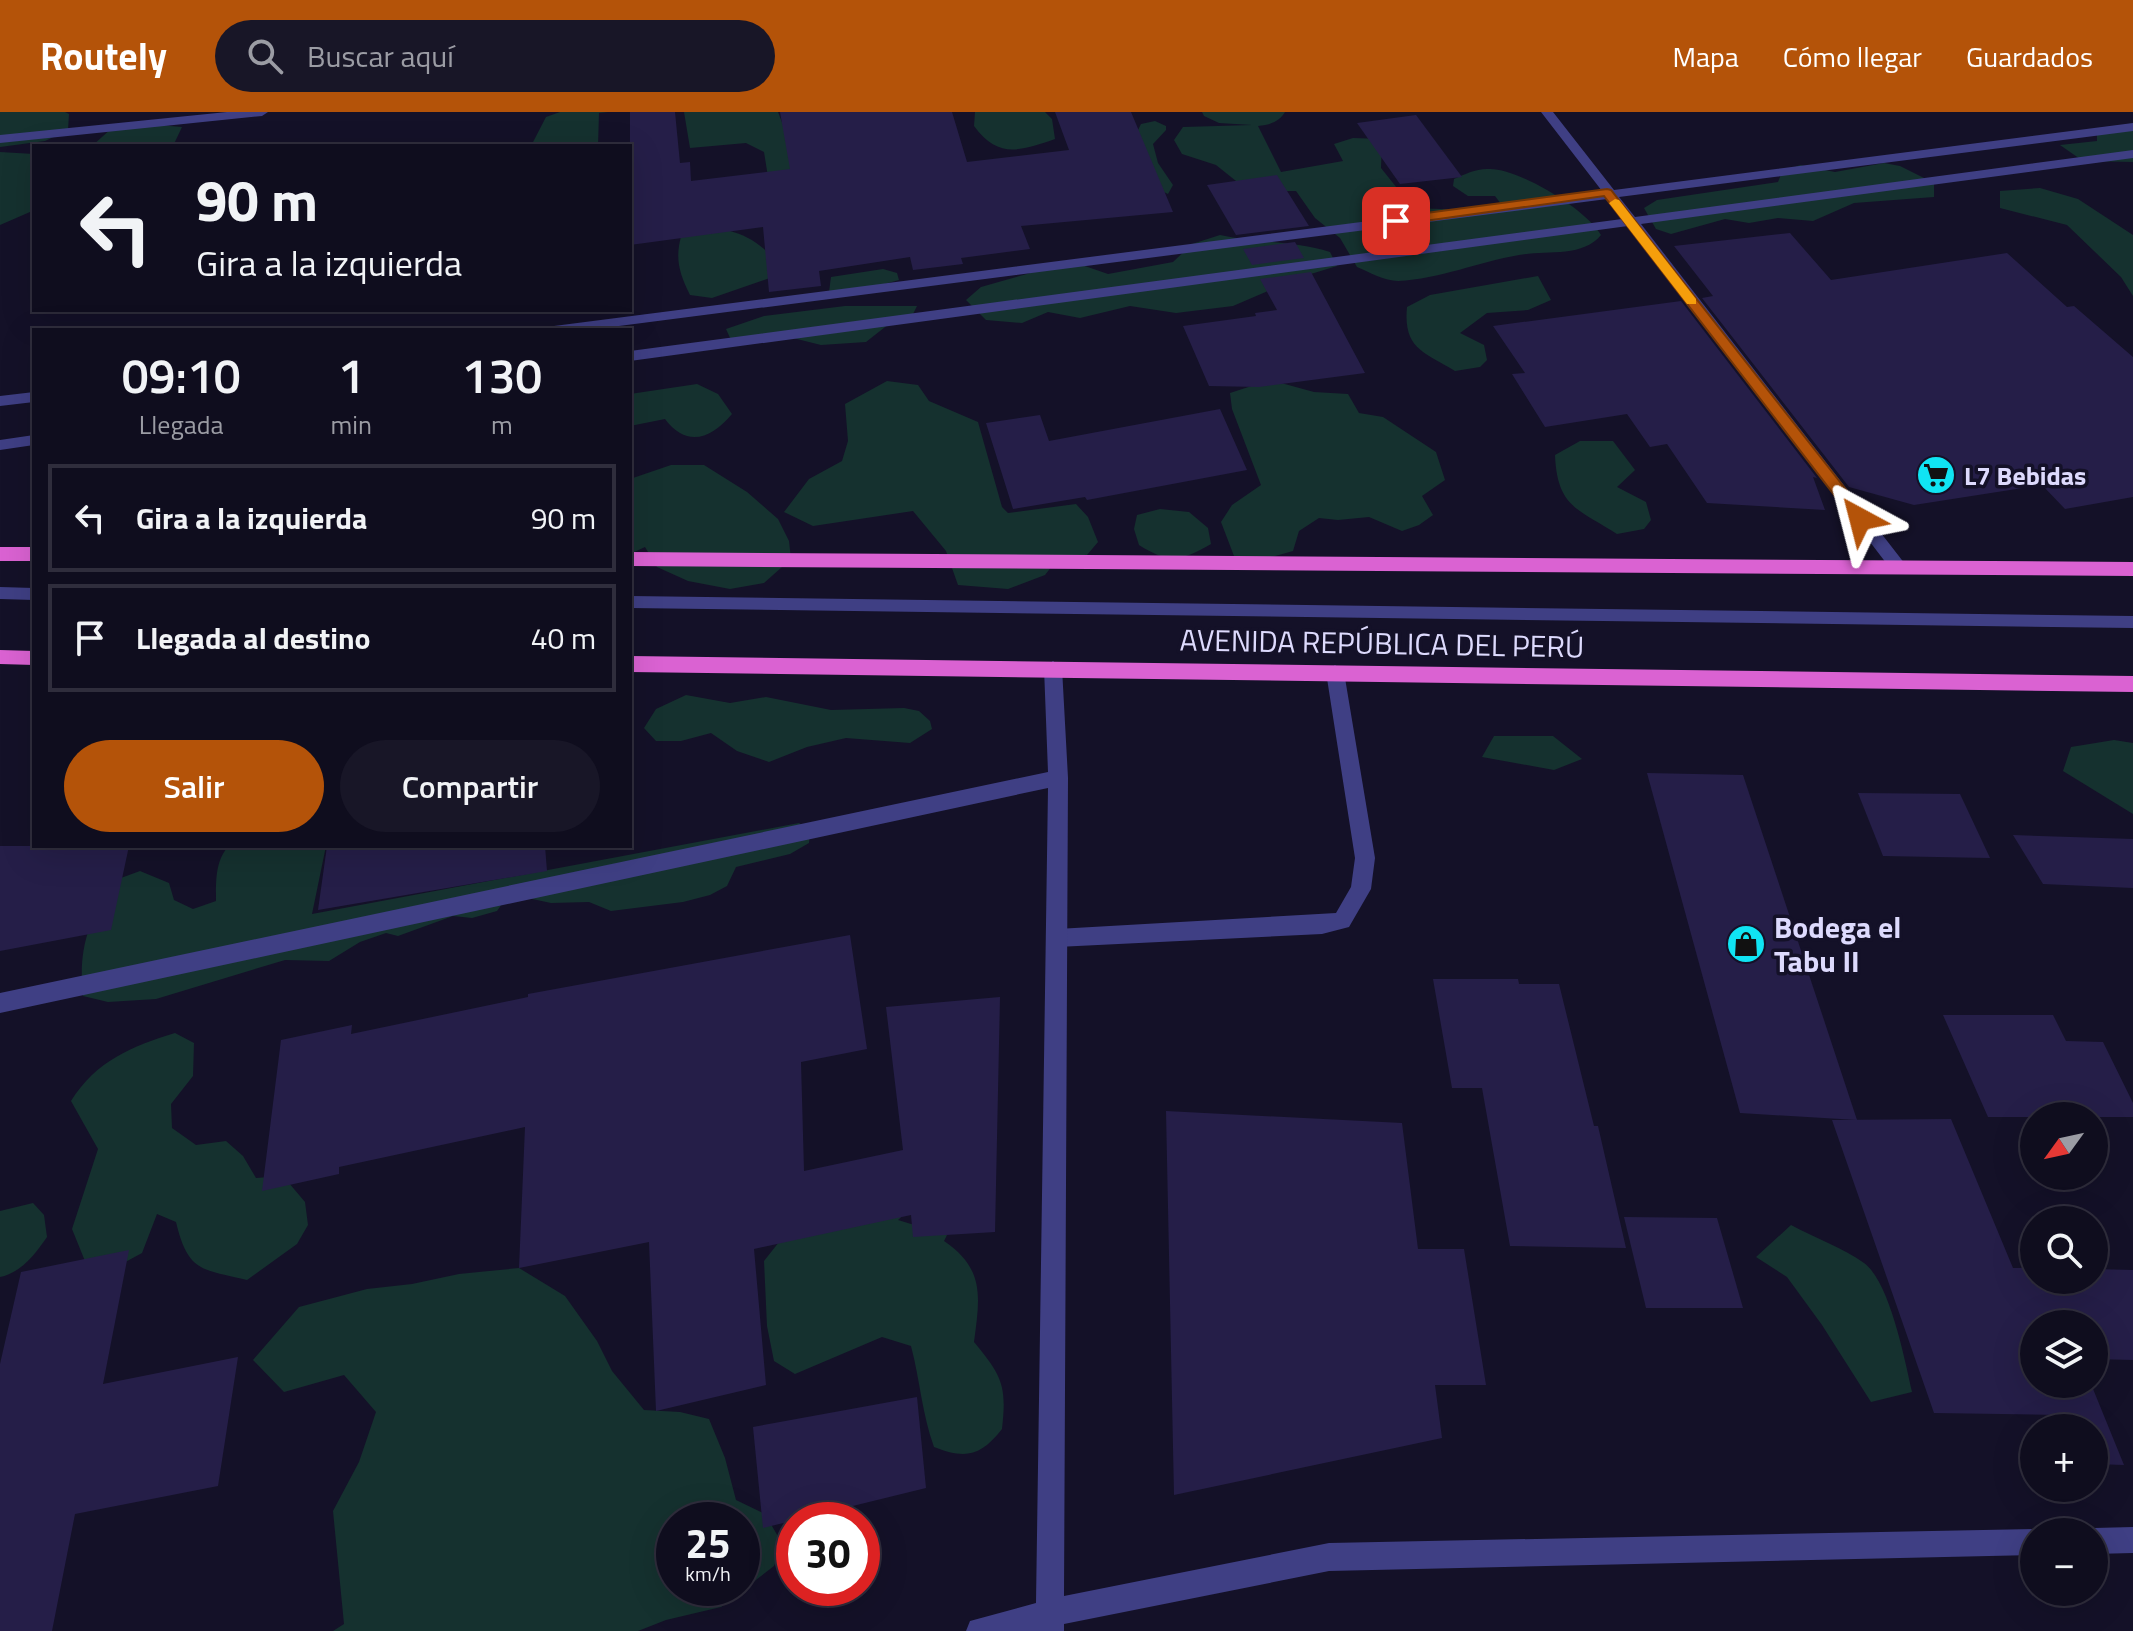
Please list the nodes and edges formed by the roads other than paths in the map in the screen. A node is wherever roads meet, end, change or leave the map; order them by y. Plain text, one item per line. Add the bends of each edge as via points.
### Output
1 (262, 112) edge
2 (1547, 112) edge
3 (2133, 127) edge
4 (0, 139) edge
5 (2133, 154) edge
6 (1607, 192) junction
7 (1630, 223) junction
8 (569, 328) edge
9 (632, 356) edge
10 (32, 397) edge
11 (0, 401) edge
12 (32, 440) edge
13 (0, 445) edge
14 (0, 554) edge
15 (32, 554) edge
16 (632, 559) edge
17 (1899, 568) junction
18 (2133, 569) edge
19 (0, 593) edge
20 (32, 594) edge
21 (632, 602) edge
22 (2133, 622) edge
23 (0, 657) edge
24 (32, 658) edge
25 (632, 664) edge
26 (1053, 668) junction
27 (1335, 672) junction
28 (2133, 684) edge
29 (1058, 778) junction
30 (1057, 938) junction
31 (0, 1003) edge
32 (2133, 1540) edge
33 (2108, 1541) edge
34 (2020, 1542) edge
35 (1050, 1622) edge
36 (980, 1631) edge

1 - 4 street
2 - 6 street
3 - 6 street
5 - 7 street
6 - 7 street
6 - 8 street
7 - 9 street
7 - 17 street
10 - 11 street
12 - 13 street
14 - 15 highway
16 - 17 highway
17 - 18 highway
19 - 20 street
21 - 22 street
23 - 24 highway
25 - 26 highway, AVENIDA REPÚBLICA DEL PERÚ
26 - 27 highway, AVENIDA REPÚBLICA DEL PERÚ
26 - 29 street
27 - 28 highway, AVENIDA REPÚBLICA DEL PERÚ
27 - 30 street via 1365,858 1361,889 1342,921
29 - 30 street
29 - 31 street
30 - 35 street
32 - 33 street
34 - 35 street via 1329,1557
35 - 36 street

